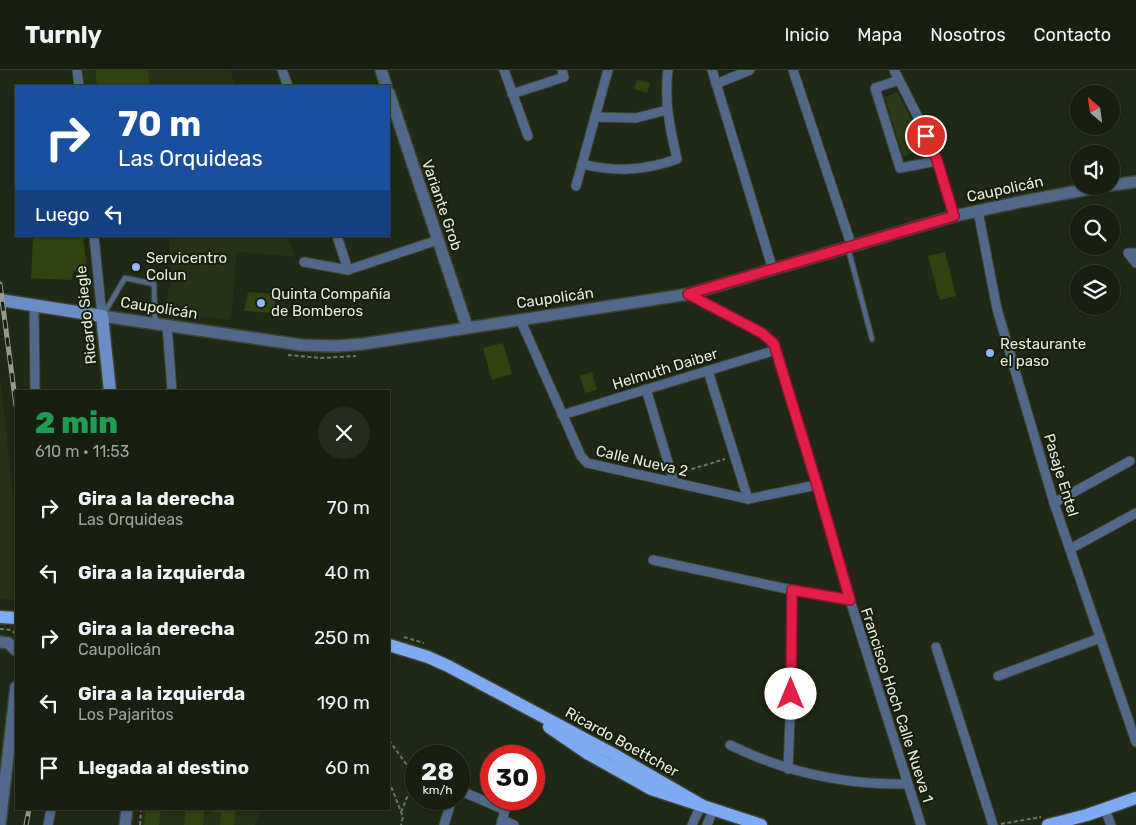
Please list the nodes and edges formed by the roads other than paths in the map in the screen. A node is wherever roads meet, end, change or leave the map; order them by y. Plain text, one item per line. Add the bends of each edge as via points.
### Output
1 (77, 70) edge
2 (282, 70) edge
3 (381, 70) edge
4 (504, 70) edge
5 (608, 70) edge
6 (668, 70) edge
7 (712, 70) edge
8 (750, 70) edge
9 (894, 70) edge
10 (797, 71) edge
11 (563, 73) edge
12 (899, 80) junction
13 (716, 84) junction
14 (79, 85) edge
15 (288, 85) edge
16 (386, 85) edge
17 (512, 94) junction
18 (390, 100) edge
19 (667, 110) junction
20 (595, 117) junction
21 (393, 119) edge
22 (528, 136) dead end
23 (937, 160) junction
24 (582, 164) junction
25 (1136, 182) edge
26 (1120, 184) edge
27 (576, 186) dead end
28 (1070, 192) edge
29 (978, 211) junction
30 (954, 216) junction
31 (94, 237) edge
32 (337, 237) edge
33 (438, 240) junction
34 (850, 248) junction
35 (1136, 253) edge
36 (304, 262) dead end
37 (1136, 263) edge
38 (348, 270) junction
39 (773, 270) junction
40 (688, 294) junction
41 (0, 300) edge
42 (34, 305) junction
43 (102, 316) junction
44 (520, 319) junction
45 (161, 325) junction
46 (467, 327) junction
47 (872, 339) dead end
48 (776, 350) junction
49 (708, 371) junction
50 (646, 389) junction
51 (36, 390) edge
52 (110, 390) edge
53 (172, 390) edge
54 (562, 414) junction
55 (1130, 461) dead end
56 (673, 478) junction
57 (817, 485) junction
58 (748, 499) junction
59 (1054, 503) junction
60 (1136, 513) edge
61 (1070, 549) junction
62 (653, 560) dead end
63 (792, 590) junction
64 (850, 600) junction
65 (0, 617) edge
66 (15, 618) edge
67 (1100, 638) junction
68 (0, 642) edge
69 (390, 645) edge
70 (936, 647) dead end
71 (15, 649) edge
72 (998, 676) dead end
73 (15, 696) edge
74 (1136, 742) edge
75 (730, 745) dead end
76 (788, 769) junction
77 (907, 784) junction
78 (470, 795) edge
79 (1136, 798) edge
80 (701, 805) junction
81 (1105, 809) junction
82 (51, 810) edge
83 (127, 810) edge
84 (449, 810) edge
85 (713, 810) junction
86 (502, 823) edge
87 (0, 824) edge
88 (48, 825) edge
89 (125, 825) edge
90 (444, 825) edge
91 (514, 825) edge
92 (692, 825) edge
93 (707, 825) edge
94 (761, 825) edge
95 (921, 825) edge
96 (993, 825) edge
97 (1048, 825) edge
98 (1111, 825) edge

1 - 14 street
2 - 15 street
3 - 16 street
4 - 17 street
5 - 20 street
6 - 19 street
7 - 13 street
8 - 13 street
9 - 12 street
10 - 34 street
11 - 17 street
12 - 23 street
12 - 23 street via 876,88 900,168
13 - 39 street
17 - 22 street
18 - 21 street, Variante Grob
19 - 20 street via 636,118
19 - 24 street via 677,159 653,167 628,170
20 - 24 street
21 - 33 street, Variante Grob
23 - 30 street
24 - 27 street
25 - 26 street
28 - 29 street, Caupolicán
29 - 30 street, Caupolicán
29 - 59 street, Pasaje Entel via 997,309
30 - 34 street, Caupolicán
31 - 43 street, Ricardo Siegle
32 - 38 street
33 - 38 street
33 - 46 street, Variante Grob
34 - 39 street, Caupolicán
34 - 47 lane
35 - 37 street via 1128,253
36 - 38 street
39 - 40 street, Caupolicán
40 - 44 street, Caupolicán
40 - 48 street, Francisco Hoch Calle Nueva 1 via 766,336
41 - 42 main road, Caupolicán
42 - 43 main road, Caupolicán
42 - 51 street
43 - 45 street, Caupolicán
43 - 45 lane via 125,278 154,284
43 - 52 main road, Ricardo Siegle
44 - 46 street, Caupolicán
44 - 54 street, Calle Nueva 2
45 - 46 street, Caupolicán via 318,346 363,344
45 - 53 street
48 - 49 street, Helmuth Daiber
48 - 57 street, Francisco Hoch Calle Nueva 1
49 - 50 street, Helmuth Daiber
49 - 58 street
50 - 54 street, Helmuth Daiber
50 - 56 street
54 - 56 street, Calle Nueva 2 via 580,456 587,463
55 - 59 street
56 - 58 street, Calle Nueva 2
57 - 58 street, Calle Nueva 2
57 - 64 street, Francisco Hoch Calle Nueva 1
59 - 61 street, Pasaje Entel
60 - 61 street
61 - 67 street, Pasaje Entel
62 - 63 street
63 - 64 street
63 - 76 street
64 - 77 street, Francisco Hoch Calle Nueva 1
65 - 66 main road
67 - 72 street
67 - 74 street, Pasaje Entel
68 - 71 street via 8,643
69 - 80 main road, Ricardo Boettcher via 448,666 527,709 575,746 637,782
70 - 96 street
73 - 87 street
75 - 76 street
76 - 77 street via 847,782
77 - 95 street, Francisco Hoch Calle Nueva 1
78 - 86 street via 506,810
79 - 81 main road
80 - 85 main road, Ricardo Boettcher
80 - 92 street
81 - 97 main road
81 - 98 street
82 - 88 street
83 - 89 street
84 - 90 street
85 - 93 street
85 - 94 main road, Ricardo Boettcher
86 - 91 street

